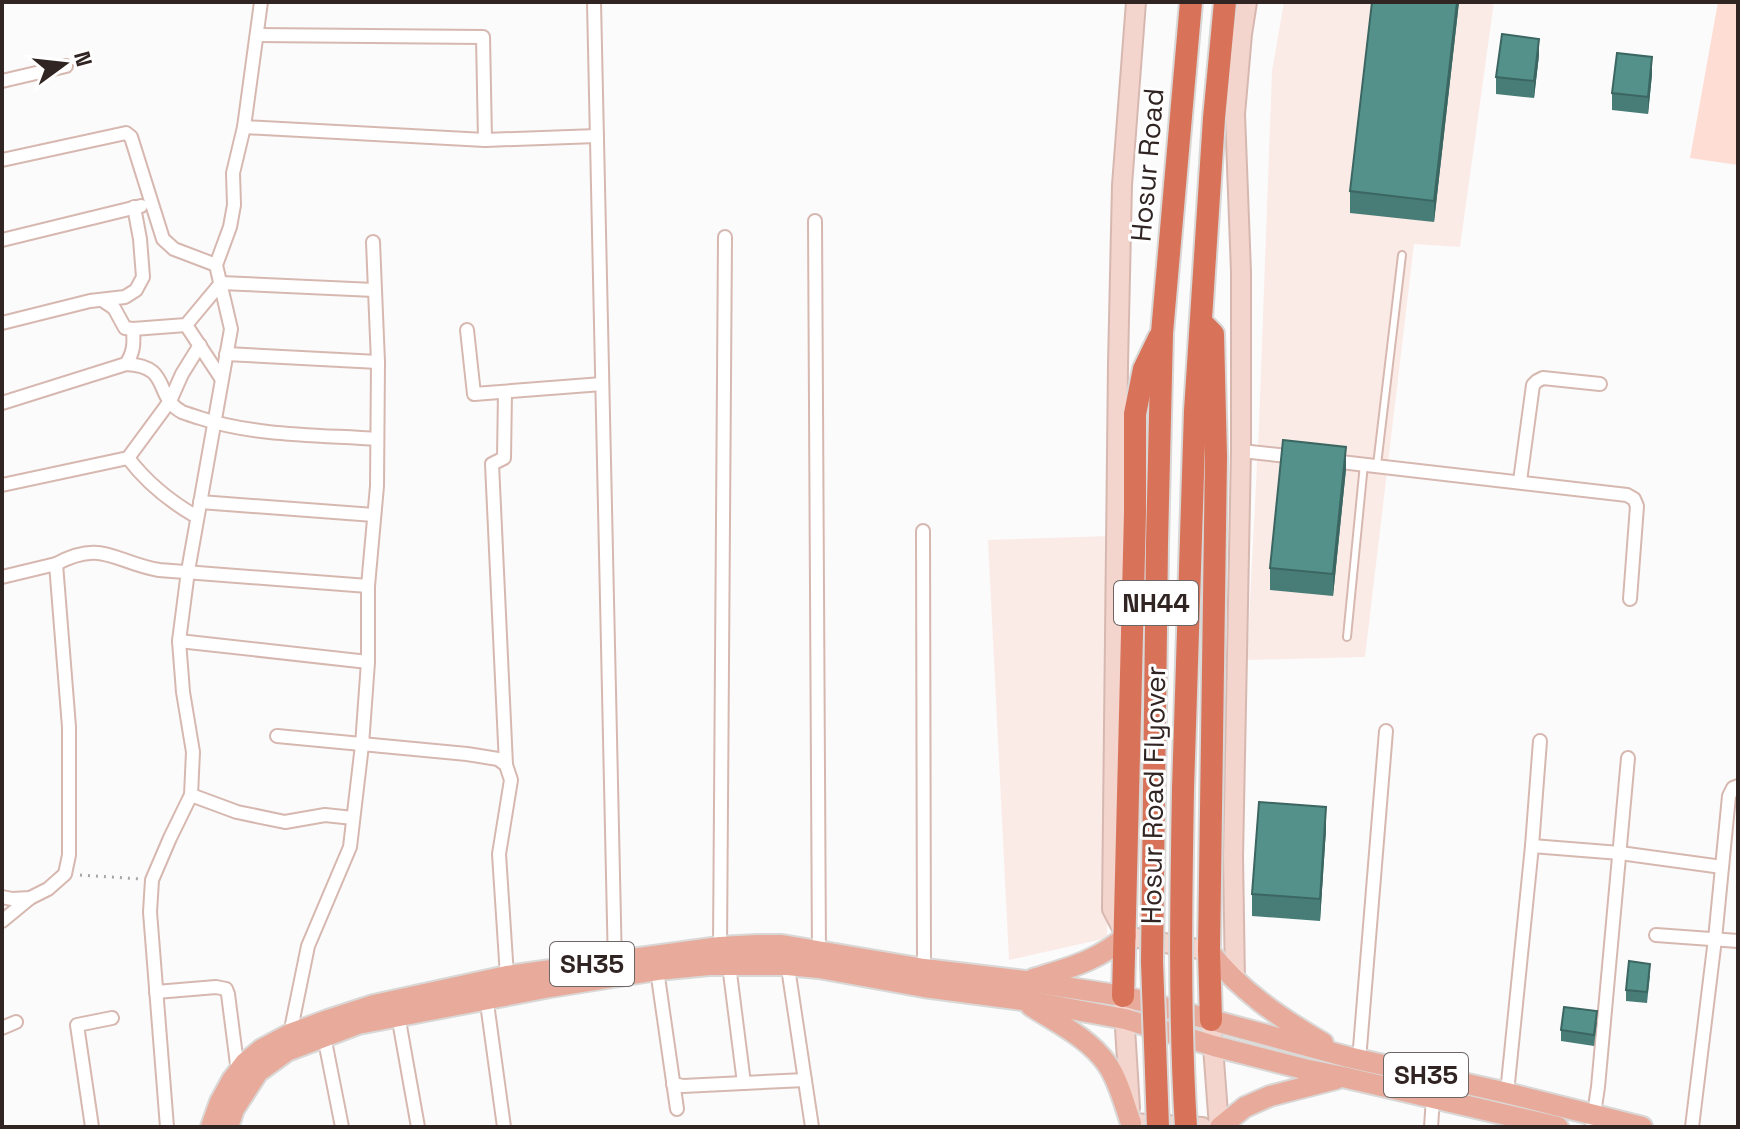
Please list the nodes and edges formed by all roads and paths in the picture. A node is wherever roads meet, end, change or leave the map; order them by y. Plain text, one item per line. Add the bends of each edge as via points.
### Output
1 (261, 2) edge
2 (594, 2) edge
3 (1136, 2) edge
4 (1191, 2) edge
5 (1225, 2) edge
6 (1247, 2) edge
7 (257, 35) junction
8 (66, 66) dead end
9 (2, 81) edge
10 (244, 127) junction
11 (597, 136) junction
12 (485, 140) junction
13 (2, 160) edge
14 (152, 203) junction
15 (134, 207) junction
16 (815, 221) dead end
17 (725, 237) dead end
18 (2, 240) edge
19 (373, 242) dead end
20 (1402, 255) dead end
21 (216, 265) junction
22 (221, 283) junction
23 (374, 290) junction
24 (102, 300) junction
25 (1200, 320) junction
26 (2, 323) edge
27 (186, 325) junction
28 (133, 329) junction
29 (467, 330) dead end
30 (1162, 333) junction
31 (200, 345) junction
32 (226, 354) junction
33 (378, 362) junction
34 (126, 364) junction
35 (221, 378) junction
36 (602, 384) junction
37 (1600, 384) dead end
38 (505, 392) junction
39 (170, 401) junction
40 (2, 403) edge
41 (213, 422) junction
42 (377, 439) junction
43 (1241, 451) junction
44 (128, 458) junction
45 (1303, 458) edge
46 (1318, 459) edge
47 (1371, 465) junction
48 (1520, 481) junction
49 (2, 485) edge
50 (200, 502) junction
51 (374, 515) junction
52 (197, 517) junction
53 (923, 531) dead end
54 (56, 564) junction
55 (188, 571) junction
56 (2, 577) edge
57 (368, 586) junction
58 (1630, 599) dead end
59 (1347, 637) dead end
60 (179, 641) junction
61 (368, 662) junction
62 (1386, 731) dead end
63 (277, 736) dead end
64 (1540, 741) dead end
65 (362, 745) junction
66 (1628, 758) dead end
67 (506, 765) junction
68 (1738, 786) edge
69 (191, 795) junction
70 (353, 818) junction
71 (1532, 846) junction
72 (1620, 853) junction
73 (1233, 857) junction
74 (1210, 859) junction
75 (1722, 867) junction
76 (65, 874) junction
77 (152, 880) junction
78 (2, 897) edge
79 (30, 898) junction
80 (2, 921) edge
81 (1656, 935) dead end
82 (1126, 936) junction
83 (1715, 939) junction
84 (1738, 941) edge
85 (1209, 951) junction
86 (724, 956) junction
87 (787, 956) junction
88 (819, 960) junction
89 (615, 969) junction
90 (924, 969) junction
91 (657, 970) junction
92 (507, 976) junction
93 (1235, 981) junction
94 (485, 990) junction
95 (1024, 991) junction
96 (156, 992) junction
97 (1123, 996) junction
98 (398, 1015) junction
99 (112, 1018) dead end
100 (1125, 1019) junction
101 (1211, 1020) junction
102 (16, 1022) dead end
103 (2, 1028) edge
104 (290, 1034) junction
105 (324, 1036) junction
106 (1214, 1046) junction
107 (1350, 1065) junction
108 (238, 1072) junction
109 (805, 1080) junction
110 (744, 1083) junction
111 (673, 1084) junction
112 (1507, 1093) junction
113 (1433, 1098) junction
114 (677, 1109) dead end
115 (1593, 1121) edge
116 (1523, 1123) edge
117 (1131, 1125) edge
118 (92, 1127) edge
119 (167, 1127) edge
120 (211, 1127) edge
121 (228, 1127) edge
122 (342, 1127) edge
123 (418, 1127) edge
124 (504, 1127) edge
125 (812, 1127) edge
126 (1158, 1127) edge
127 (1186, 1127) edge
128 (1202, 1127) edge
129 (1219, 1127) edge
130 (1431, 1127) edge
131 (1558, 1127) edge
132 (1642, 1127) edge
133 (1692, 1127) edge

1 - 7 street
2 - 11 street
3 - 82 street via 1122,185 1113,773 1112,909
4 - 30 highway, Hosur Road / NH44
5 - 25 highway, NH44
6 - 43 street via 1235,114
7 - 10 street
7 - 12 street via 483,37
8 - 9 street
10 - 12 street
10 - 21 street via 233,173 230,227
11 - 12 street
11 - 36 street
13 - 14 street via 126,133
14 - 15 street
14 - 21 street via 167,244
15 - 18 street
15 - 24 street via 143,277 125,297
16 - 88 street
17 - 86 street
19 - 23 street
20 - 47 lane
21 - 22 street
22 - 23 street
22 - 27 street
22 - 32 street via 231,329
23 - 33 street
24 - 26 street
24 - 28 street via 114,308 125,328
25 - 74 highway via 1213,334 1215,399
25 - 127 highway, Hosur Road Flyover / NH44, bridge via 1189,535 1180,949
27 - 28 street
27 - 31 street
28 - 34 street via 133,354
29 - 38 street via 474,394
30 - 82 highway via 1144,369 1135,414
30 - 126 highway, Hosur Road Flyover / NH44, bridge via 1152,962
31 - 35 street
31 - 39 street
32 - 33 street
32 - 35 street
33 - 42 street
34 - 39 street via 156,373
34 - 40 street
35 - 41 street
36 - 38 street
36 - 89 street
37 - 48 street via 1543,378 1533,385
38 - 67 street via 504,458 492,464
39 - 41 street via 181,411
39 - 44 street
41 - 42 street
41 - 50 street
42 - 51 street
43 - 45 street
43 - 73 street
44 - 49 street
44 - 52 street via 154,488
46 - 47 street
47 - 48 street
47 - 59 lane
48 - 58 street via 1634,499
50 - 51 street
50 - 52 street
51 - 57 street
52 - 55 street
53 - 90 street
54 - 55 street via 82,552 103,552 141,567
54 - 56 street
54 - 76 street via 69,727
55 - 57 street
55 - 60 street
57 - 61 street
60 - 61 street
60 - 69 street via 193,752
61 - 65 street
62 - 107 street
63 - 65 street
64 - 71 street
65 - 67 street via 467,754
65 - 70 street
66 - 72 street
67 - 92 street via 511,780 499,854
68 - 75 street via 1729,796
69 - 70 street via 285,822 325,815
69 - 77 street
70 - 104 street via 350,847 308,946
71 - 72 street
71 - 112 street
72 - 75 street
72 - 115 street
73 - 74 highway
73 - 93 street
74 - 85 highway
75 - 83 street
76 - 77 path
76 - 79 street
77 - 96 street
78 - 79 street
79 - 80 street
81 - 83 street
82 - 85 street
82 - 95 main road
82 - 97 highway
83 - 84 street
83 - 133 street
85 - 93 main road
85 - 101 highway
86 - 87 main road, SH35
86 - 89 main road, SH35
86 - 91 main road, SH35 via 709,965
86 - 110 street
87 - 88 main road, SH35
87 - 109 street
88 - 90 main road, SH35
88 - 95 main road, SH35 via 924,987
89 - 91 main road, SH35
89 - 92 main road, SH35
89 - 94 main road, SH35 via 550,987
90 - 95 main road, SH35
91 - 111 street
92 - 94 main road, SH35
93 - 107 main road
94 - 98 main road, SH35
94 - 104 main road, SH35 via 374,1005
94 - 124 street
95 - 97 main road, SH35
95 - 100 main road, SH35
95 - 117 main road via 1107,1065
96 - 108 street via 226,989
96 - 119 street
97 - 100 street
97 - 101 main road, SH35
98 - 105 main road, SH35
98 - 123 street
99 - 118 street via 77,1025
100 - 106 main road, SH35
100 - 117 street
101 - 106 street
101 - 107 main road, SH35
102 - 103 street
104 - 108 main road, SH35 via 262,1049
105 - 121 main road, SH35 via 287,1051 258,1072
105 - 122 street
106 - 107 main road, SH35 via 1304,1069
106 - 129 street
107 - 112 main road, SH35
107 - 113 main road, SH35
107 - 129 main road via 1245,1107
108 - 120 main road, SH35
109 - 110 street
109 - 125 street
110 - 111 street
111 - 114 street
112 - 115 main road, SH35
113 - 116 main road, SH35
113 - 130 street
115 - 132 main road, SH35
116 - 131 main road, SH35
117 - 128 street

